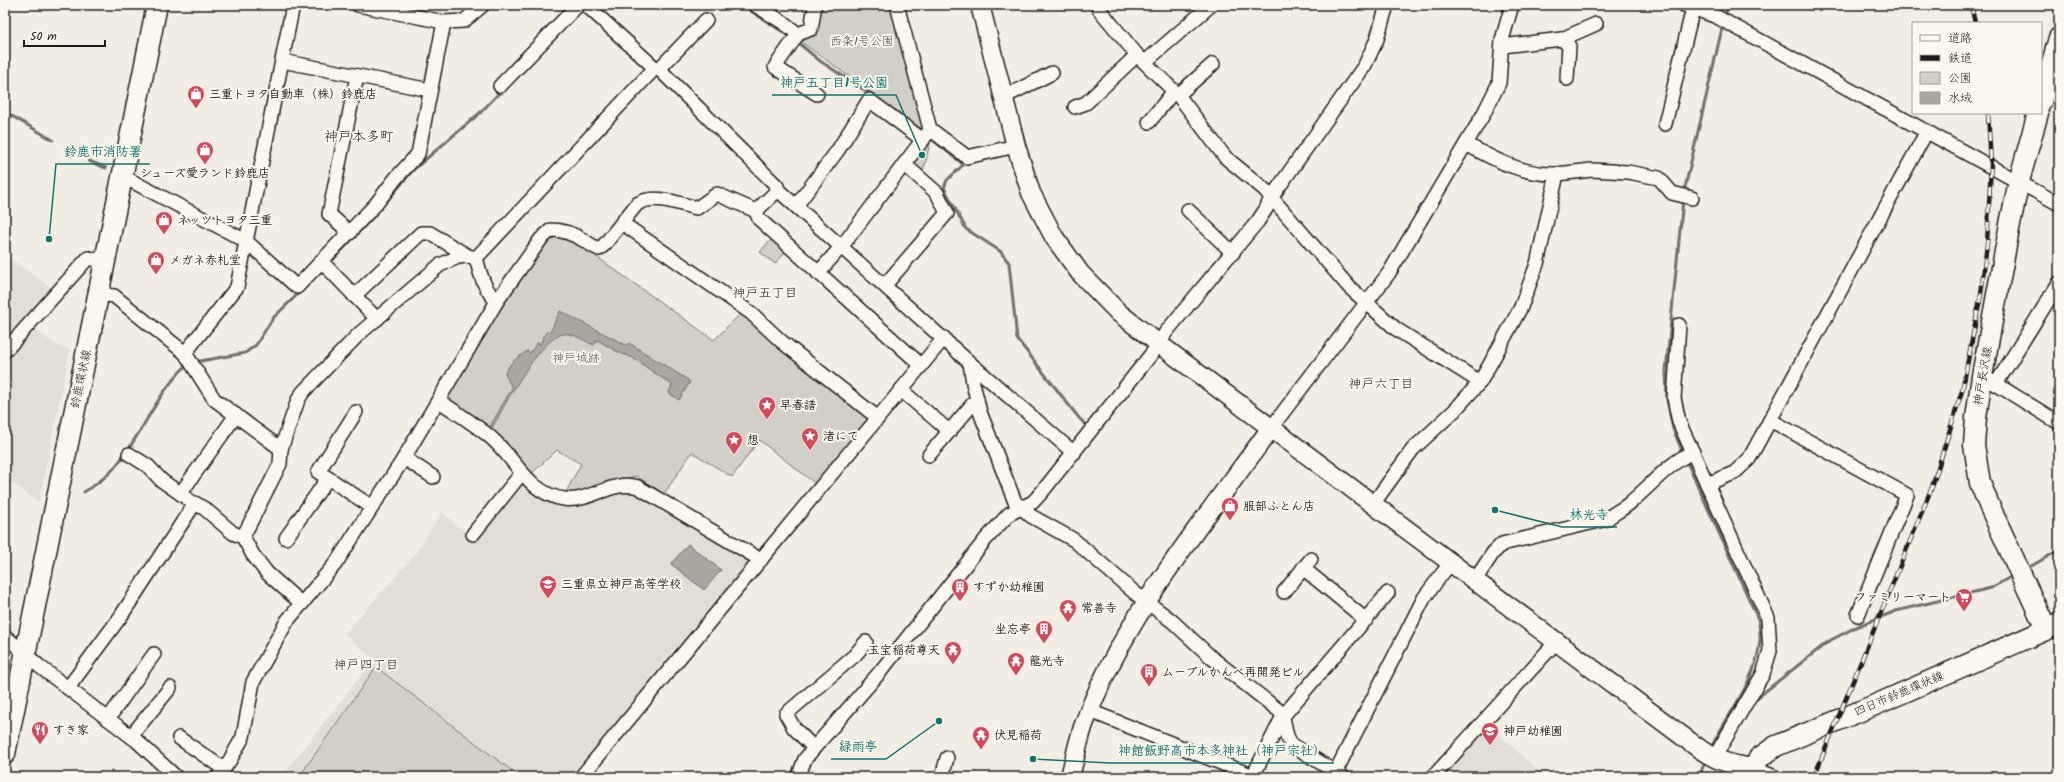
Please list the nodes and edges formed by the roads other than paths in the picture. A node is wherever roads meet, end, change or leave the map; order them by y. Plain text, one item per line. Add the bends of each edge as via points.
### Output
1 (157, 5) edge
2 (293, 5) edge
3 (358, 5) edge
4 (483, 5) edge
5 (755, 5) edge
6 (815, 5) edge
7 (897, 5) edge
8 (980, 5) edge
9 (1101, 5) edge
10 (1211, 5) edge
11 (1387, 5) edge
12 (1512, 5) edge
13 (584, 6) edge
14 (1688, 6) edge
15 (412, 10) edge
16 (706, 20) dead end
17 (444, 22) junction
18 (1596, 24) dead end
19 (2059, 38) edge
20 (1562, 39) junction
21 (795, 40) junction
22 (1502, 46) junction
23 (1141, 59) junction
24 (282, 61) junction
25 (1213, 64) dead end
26 (657, 68) junction
27 (1052, 73) dead end
28 (357, 76) junction
29 (1567, 79) dead end
30 (500, 86) dead end
31 (430, 90) junction
32 (1176, 93) junction
33 (817, 94) dead end
34 (1004, 97) junction
35 (2042, 98) edge
36 (1075, 107) dead end
37 (2038, 114) edge
38 (1149, 122) dead end
39 (1665, 124) dead end
40 (1927, 131) junction
41 (926, 135) junction
42 (1466, 144) junction
43 (1016, 146) junction
44 (904, 164) junction
45 (1557, 174) junction
46 (122, 176) junction
47 (2019, 181) junction
48 (778, 190) junction
49 (1271, 198) junction
50 (1692, 198) dead end
51 (2059, 204) edge
52 (796, 206) junction
53 (1188, 210) dead end
54 (756, 211) junction
55 (622, 223) junction
56 (350, 233) junction
57 (246, 241) junction
58 (842, 246) junction
59 (1233, 253) junction
60 (472, 257) junction
61 (105, 261) junction
62 (324, 265) junction
63 (818, 273) junction
64 (2059, 283) edge
65 (885, 285) junction
66 (98, 294) junction
67 (354, 296) junction
68 (497, 300) junction
69 (1367, 303) junction
70 (378, 319) junction
71 (1679, 325) dead end
72 (944, 338) junction
73 (1159, 344) junction
74 (5, 351) edge
75 (189, 359) junction
76 (970, 363) junction
77 (921, 365) junction
78 (1989, 380) junction
79 (1480, 382) junction
80 (901, 390) junction
81 (977, 399) junction
82 (439, 401) junction
83 (356, 412) dead end
84 (236, 415) junction
85 (878, 418) junction
86 (1770, 420) junction
87 (2059, 423) edge
88 (1271, 428) junction
89 (949, 431) junction
90 (282, 449) junction
91 (1691, 452) junction
92 (1074, 453) junction
93 (129, 454) dead end
94 (929, 455) dead end
95 (404, 458) junction
96 (521, 474) junction
97 (434, 477) dead end
98 (328, 478) junction
99 (1707, 484) junction
100 (183, 490) dead end
101 (195, 503) junction
102 (1372, 504) junction
103 (1020, 507) junction
104 (372, 508) junction
105 (473, 534) dead end
106 (243, 537) junction
107 (286, 538) dead end
108 (761, 560) junction
109 (1451, 562) junction
110 (1475, 580) junction
111 (1284, 592) dead end
112 (1388, 593) dead end
113 (1147, 602) junction
114 (302, 604) junction
115 (1858, 615) dead end
116 (1366, 620) junction
117 (2052, 627) edge
118 (5, 636) edge
119 (1557, 641) junction
120 (866, 642) dead end
121 (24, 654) junction
122 (154, 654) dead end
123 (68, 688) junction
124 (170, 688) dead end
125 (1090, 711) junction
126 (1283, 716) junction
127 (108, 718) junction
128 (131, 736) junction
129 (179, 738) dead end
130 (814, 748) junction
131 (5, 754) edge
132 (947, 758) dead end
133 (1713, 758) junction
134 (221, 773) edge
135 (1751, 773) edge
136 (1252, 776) edge
137 (1337, 776) edge
138 (176, 777) edge
139 (581, 777) edge
140 (798, 777) edge
141 (942, 777) edge
142 (1070, 777) edge
143 (1434, 777) edge
144 (1775, 777) edge

1 - 46 main road, 鈴鹿環状線
2 - 24 street
3 - 15 street
4 - 17 street via 464,21
5 - 21 street via 784,23
6 - 21 street via 811,29
7 - 41 street
8 - 34 street
9 - 23 street via 1099,9
10 - 23 street
11 - 49 street via 1377,39 1365,65
12 - 22 street
13 - 26 street
13 - 30 street
14 - 39 street
14 - 40 street via 1717,17
15 - 17 street
16 - 26 street
17 - 31 street
18 - 20 street
19 - 35 main road
20 - 22 street
20 - 29 street via 1569,46
21 - 33 street via 775,67
22 - 42 street via 1499,83
23 - 32 street
23 - 36 street via 1086,103
24 - 28 street
24 - 57 street
25 - 32 street
26 - 48 street via 777,186
26 - 60 street
27 - 34 street
28 - 31 street
28 - 56 street via 329,214
31 - 56 street via 418,154
32 - 38 street
32 - 49 street via 1225,157 1264,189
34 - 43 street
37 - 47 main road, 神戸長沢線
40 - 47 street
40 - 86 street
41 - 43 street via 967,157
41 - 44 street
41 - 52 street via 869,100 838,150
42 - 45 street via 1509,166 1542,174
42 - 69 street via 1389,273
43 - 73 street via 1031,193 1054,238 1097,292
44 - 58 street
44 - 65 street via 937,193 947,213
45 - 50 street via 1592,170 1628,172 1659,178 1672,193
45 - 79 street via 1535,271 1522,307
46 - 57 street
46 - 61 main road, 鈴鹿環状線
47 - 51 street
47 - 78 main road, 神戸長沢線
48 - 52 street
48 - 54 street
49 - 59 street via 1266,210
49 - 69 street via 1349,287
52 - 58 street
53 - 59 street
54 - 55 street via 717,194 697,208 652,199 637,204
54 - 63 street via 759,219
55 - 68 street via 599,248 567,232 551,230 541,239
55 - 85 street via 751,313 781,341
56 - 62 street
57 - 62 street via 297,287
57 - 75 street via 237,287
58 - 63 street
58 - 65 street
59 - 73 street via 1166,332
60 - 67 street via 430,233 421,233
60 - 68 street via 491,296
60 - 70 street via 458,257 440,265
61 - 66 main road, 鈴鹿環状線
61 - 74 street via 88,258
62 - 67 street
63 - 77 street
64 - 78 street
65 - 72 street
66 - 75 street via 114,296
66 - 121 main road, 鈴鹿環状線
67 - 70 street
68 - 82 street
69 - 79 street via 1396,329
69 - 88 street
70 - 90 street via 303,392
71 - 91 street via 1674,398 1679,422
72 - 76 street
72 - 77 street
73 - 88 street
73 - 92 street
75 - 84 street via 214,399
76 - 81 street
76 - 92 street
77 - 80 street
78 - 87 street
78 - 117 main road, 神戸長沢線 via 1976,418 1974,445 1980,483 2020,571
79 - 102 street via 1413,449
80 - 85 street
80 - 89 street
81 - 89 street
81 - 103 street via 1015,502
82 - 95 street
82 - 96 street via 489,436 511,458
83 - 98 street via 318,472
84 - 90 street
84 - 100 street
85 - 108 street
86 - 99 street via 1741,467 1734,473
86 - 115 street via 1907,495
88 - 102 street
88 - 113 street
89 - 94 street
90 - 106 street via 280,464
91 - 99 street
91 - 110 street via 1677,459 1632,502 1607,519 1502,544 1492,553
92 - 103 street via 1033,502
93 - 101 street
95 - 97 street
95 - 104 street
96 - 105 street
96 - 108 street via 543,491 565,499 574,499 619,485 629,484 638,487
98 - 104 street
98 - 107 street
99 - 133 street via 1768,618 1770,651 1763,674
101 - 106 street via 233,533
101 - 123 street via 121,616
102 - 109 street
103 - 113 street via 1074,540
103 - 130 street via 1008,514 986,539 880,672
104 - 114 street via 336,563
106 - 114 street via 267,573
108 - 139 street
109 - 110 street
109 - 137 street via 1424,598
110 - 119 street
111 - 116 street via 1307,563
112 - 116 street
113 - 125 street via 1127,634
113 - 126 street
114 - 134 street via 287,621 254,682 242,736
116 - 126 street
117 - 135 main road, 四日市鈴鹿環状線 via 1776,746 1759,758
118 - 121 street
119 - 133 street
119 - 143 street
120 - 130 street via 855,655 786,714 794,728
121 - 123 street
121 - 131 main road, 鈴鹿環状線
122 - 127 street
123 - 127 street
124 - 128 street
125 - 136 street
125 - 142 street
126 - 136 street
126 - 137 street via 1291,744
127 - 128 street
128 - 138 street
129 - 134 street
130 - 140 street via 805,759
132 - 141 street
133 - 135 street
135 - 144 street

